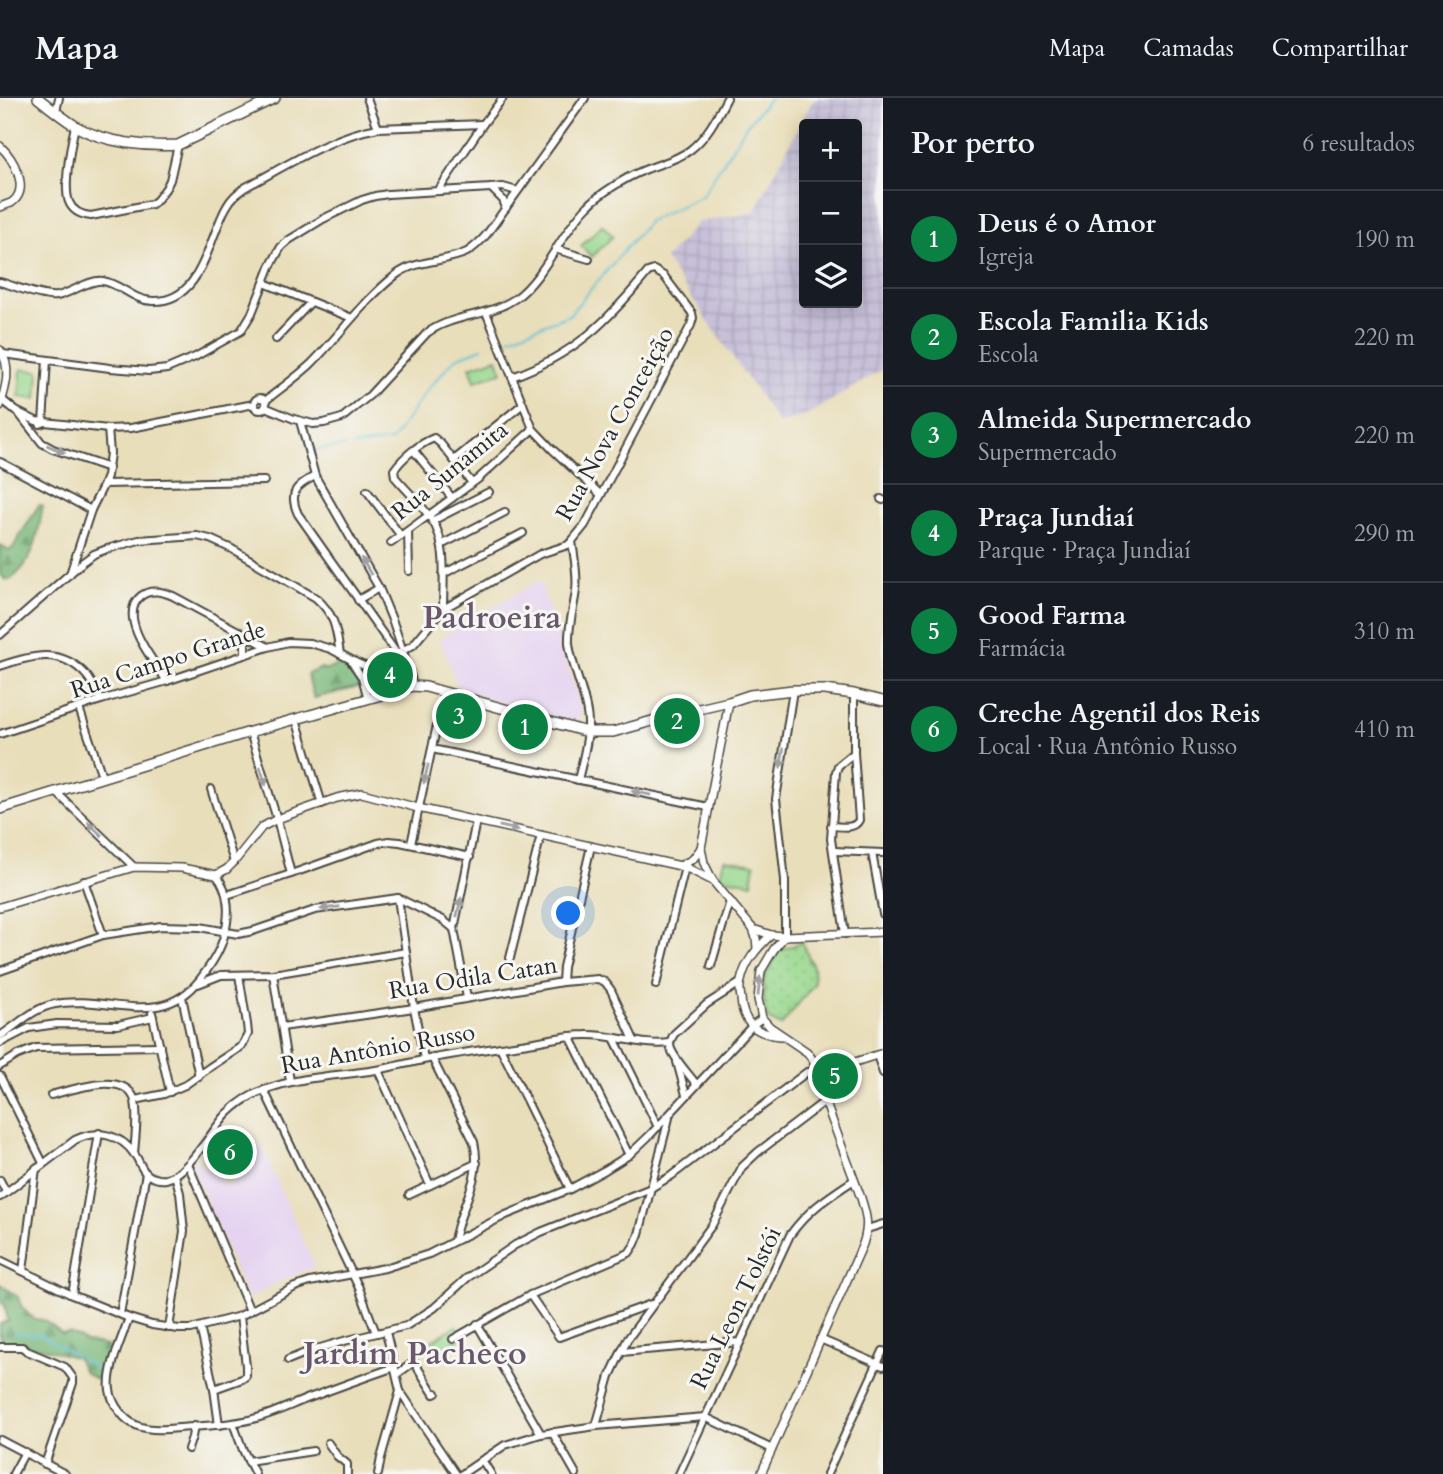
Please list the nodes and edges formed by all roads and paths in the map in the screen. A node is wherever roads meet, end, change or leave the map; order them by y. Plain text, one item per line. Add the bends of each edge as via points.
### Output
1 (38, 98) edge
2 (59, 98) edge
3 (275, 98) edge
4 (366, 98) edge
5 (503, 98) edge
6 (585, 98) edge
7 (727, 98) edge
8 (56, 111) junction
9 (483, 124) junction
10 (75, 126) junction
11 (378, 128) junction
12 (178, 145) junction
13 (0, 146) edge
14 (491, 188) junction
15 (438, 191) junction
16 (517, 191) junction
17 (0, 207) edge
18 (506, 208) junction
19 (555, 249) junction
20 (589, 259) dead end
21 (0, 282) edge
22 (264, 283) junction
23 (311, 302) junction
24 (486, 312) junction
25 (352, 318) junction
26 (276, 339) dead end
27 (2, 352) edge
28 (47, 360) junction
29 (4, 375) edge
30 (512, 377) junction
31 (1, 401) edge
32 (265, 404) junction
33 (523, 404) junction
34 (16, 411) junction
35 (300, 421) junction
36 (43, 423) junction
37 (108, 429) junction
38 (533, 429) junction
39 (34, 434) junction
40 (414, 451) junction
41 (454, 460) junction
42 (0, 462) edge
43 (109, 468) junction
44 (315, 476) junction
45 (264, 481) dead end
46 (472, 483) junction
47 (104, 484) junction
48 (366, 491) dead end
49 (489, 492) dead end
50 (601, 495) junction
51 (452, 498) junction
52 (91, 510) junction
53 (505, 512) dead end
54 (430, 518) junction
55 (404, 533) junction
56 (523, 533) dead end
57 (572, 541) junction
58 (391, 544) dead end
59 (441, 545) junction
60 (409, 571) dead end
61 (70, 574) junction
62 (443, 574) junction
63 (379, 588) junction
64 (358, 600) junction
65 (443, 609) junction
66 (239, 632) junction
67 (397, 634) junction
68 (0, 635) edge
69 (386, 639) junction
70 (268, 647) junction
71 (340, 654) junction
72 (397, 654) junction
73 (245, 655) junction
74 (348, 659) junction
75 (0, 666) edge
76 (409, 668) junction
77 (372, 669) junction
78 (167, 681) junction
79 (413, 686) junction
80 (793, 690) junction
81 (444, 692) junction
82 (854, 694) junction
83 (372, 698) junction
84 (101, 700) junction
85 (883, 701) edge
86 (729, 702) junction
87 (79, 708) junction
88 (296, 719) junction
89 (250, 732) junction
90 (587, 732) junction
91 (0, 734) edge
92 (432, 749) junction
93 (854, 753) junction
94 (102, 776) junction
95 (578, 780) junction
96 (211, 789) dead end
97 (55, 791) junction
98 (322, 804) junction
99 (708, 807) junction
100 (418, 808) junction
101 (0, 809) edge
102 (277, 819) junction
103 (476, 821) junction
104 (831, 825) junction
105 (541, 835) junction
106 (411, 844) junction
107 (590, 846) junction
108 (701, 848) junction
109 (834, 851) junction
110 (872, 853) junction
111 (883, 853) edge
112 (470, 857) junction
113 (234, 862) junction
114 (134, 867) junction
115 (682, 867) junction
116 (290, 874) junction
117 (216, 875) junction
118 (84, 881) junction
119 (713, 881) junction
120 (227, 895) junction
121 (398, 898) junction
122 (730, 901) junction
123 (0, 907) edge
124 (883, 914) edge
125 (454, 929) junction
126 (752, 929) junction
127 (226, 932) junction
128 (883, 932) edge
129 (845, 934) junction
130 (103, 935) junction
131 (771, 935) junction
132 (785, 936) junction
133 (757, 948) junction
134 (406, 952) junction
135 (510, 958) dead end
136 (711, 966) dead end
137 (0, 971) edge
138 (273, 974) junction
139 (239, 975) junction
140 (562, 982) junction
141 (740, 983) junction
142 (196, 985) junction
143 (656, 985) dead end
144 (182, 997) junction
145 (467, 998) junction
146 (151, 1008) junction
147 (414, 1008) junction
148 (153, 1017) junction
149 (25, 1018) junction
150 (762, 1018) junction
151 (752, 1026) junction
152 (282, 1027) junction
153 (29, 1028) junction
154 (0, 1035) edge
155 (570, 1036) junction
156 (781, 1036) junction
157 (614, 1038) junction
158 (634, 1040) junction
159 (0, 1043) edge
160 (670, 1044) junction
161 (160, 1046) junction
162 (500, 1047) junction
163 (880, 1054) edge
164 (676, 1057) junction
165 (428, 1059) junction
166 (0, 1066) edge
167 (378, 1070) junction
168 (817, 1071) junction
169 (883, 1073) edge
170 (0, 1076) edge
171 (199, 1076) junction
172 (290, 1081) junction
173 (696, 1084) junction
174 (264, 1090) junction
175 (170, 1092) junction
176 (51, 1095) dead end
177 (686, 1095) junction
178 (135, 1100) junction
179 (825, 1101) junction
180 (670, 1114) junction
181 (659, 1127) junction
182 (99, 1133) junction
183 (135, 1154) junction
184 (629, 1154) junction
185 (43, 1163) junction
186 (477, 1163) junction
187 (188, 1164) junction
188 (36, 1168) junction
189 (146, 1173) junction
190 (176, 1175) junction
191 (0, 1180) edge
192 (854, 1181) junction
193 (430, 1185) junction
194 (651, 1188) junction
195 (569, 1189) junction
196 (6, 1192) junction
197 (408, 1195) dead end
198 (0, 1197) edge
199 (883, 1224) edge
200 (867, 1229) junction
201 (454, 1241) junction
202 (0, 1260) edge
203 (23, 1271) junction
204 (353, 1274) junction
205 (72, 1295) junction
206 (530, 1295) junction
207 (652, 1304) junction
208 (250, 1311) junction
209 (120, 1314) junction
210 (240, 1316) junction
211 (129, 1318) junction
212 (477, 1324) junction
213 (169, 1328) junction
214 (200, 1328) junction
215 (386, 1332) junction
216 (376, 1333) junction
217 (453, 1339) dead end
218 (820, 1339) junction
219 (740, 1342) junction
220 (0, 1347) edge
221 (883, 1350) edge
222 (621, 1352) junction
223 (288, 1360) dead end
224 (880, 1364) edge
225 (396, 1371) junction
226 (214, 1389) junction
227 (400, 1391) junction
228 (436, 1393) dead end
229 (705, 1417) junction
230 (233, 1423) junction
231 (219, 1425) junction
232 (194, 1426) junction
233 (596, 1426) junction
234 (552, 1432) junction
235 (541, 1434) junction
236 (0, 1440) edge
237 (328, 1443) dead end
238 (188, 1448) dead end
239 (772, 1449) junction
240 (313, 1451) dead end
241 (24, 1452) junction
242 (248, 1461) junction
243 (480, 1462) junction
244 (45, 1464) junction
245 (682, 1473) edge
246 (13, 1474) edge
247 (65, 1474) edge
248 (255, 1474) edge
249 (347, 1474) edge
250 (378, 1474) edge
251 (456, 1474) edge
252 (462, 1474) edge
253 (491, 1474) edge
254 (576, 1474) edge
255 (761, 1474) edge
256 (827, 1474) edge

1 - 8 main road
2 - 8 street
3 - 12 main road
4 - 11 street
5 - 9 street
6 - 16 street
7 - 19 street via 698,144 639,172 589,204
8 - 10 main road
9 - 11 street
9 - 15 street
10 - 12 main road via 90,134 139,144
10 - 12 street via 67,184 70,205 85,216 152,204 166,188
11 - 21 street via 340,138 234,195 202,268 182,291 165,300 143,299 104,281 55,296
13 - 17 street via 15,165 20,185 11,203
14 - 15 street
14 - 16 street
14 - 18 street
15 - 22 street via 362,200 323,219 281,247
16 - 18 street
18 - 25 street via 478,244 398,274
19 - 20 street
19 - 24 street via 518,296
22 - 23 street
22 - 28 street via 241,331 167,369
23 - 25 street
23 - 26 street
24 - 30 street
24 - 35 street via 446,322 427,333 370,395 342,418 313,424
25 - 32 street
27 - 28 street
27 - 29 street
28 - 36 street
29 - 31 street
30 - 33 street
30 - 50 street, Rua Nova Conceição via 585,339 648,272 664,276 687,306 691,325
31 - 34 street
32 - 35 street
32 - 37 street via 258,398 254,404
33 - 38 street
33 - 41 street
34 - 36 street
34 - 39 street
35 - 44 street
36 - 37 street
36 - 39 street
37 - 43 street
38 - 46 street, Rua Sunamita
38 - 50 street
39 -> 43 street via 53,449
40 - 41 street via 435,438
40 - 51 street
40 - 54 street via 394,473
41 - 46 street
42 - 52 street
43 - 47 street
63 -> 44 street
44 - 64 street via 299,485 295,506
45 - 47 street
46 - 51 street, Rua Sunamita
47 - 52 street
48 - 55 street
49 - 54 street
50 - 57 street, Rua Nova Conceição
51 - 54 street, Rua Sunamita
52 - 61 street
53 - 59 street
54 - 55 street, Rua Sunamita
54 - 59 street
55 - 58 street, Rua Sunamita
55 - 60 street
56 - 62 street
57 - 65 street
57 - 90 street via 576,589 569,642
59 - 62 street
61 - 68 street
61 - 71 street via 94,554 139,540 210,539 327,607 336,623
62 - 65 street
63 - 64 street
63 - 67 street
64 - 69 street
65 - 72 street via 419,639
66 - 70 street
66 - 73 street
66 - 78 street via 164,592 142,595 133,608 133,621
67 - 69 street
67 - 72 street
69 - 72 street
70 - 71 street, Rua Campo Grande via 310,643
70 - 73 street, Rua Campo Grande
71 - 74 street, Rua Campo Grande
72 - 76 street
72 - 76 street
72 - 77 street
73 - 78 street, Rua Campo Grande
74 - 77 street, Rua Campo Grande
74 - 83 street, Rua Campo Grande
75 - 84 street via 43,655 59,657 87,676
76 - 79 street
77 - 79 street, Rua Campo Grande
77 - 83 street
78 - 84 street, Rua Campo Grande
79 - 81 main road
79 - 83 main road
80 - 82 main road
80 - 86 main road
80 -> 132 street via 776,799 785,880
81 - 90 main road
81 - 92 street
82 - 85 main road
82 - 93 street
83 - 88 main road
84 - 87 street, Rua Campo Grande
86 - 90 main road via 613,732
86 - 99 street
87 - 91 street, Rua Campo Grande
87 - 94 street
88 - 89 main road
88 - 98 street
89 - 94 main road
89 -> 102 street
90 - 95 street
92 - 95 street
92 -> 100 street
93 - 104 street via 836,772
93 - 104 street via 858,824
94 - 97 main road
99 -> 95 street
96 - 113 street
97 - 101 main road
114 -> 97 street
98 - 100 street via 362,793
98 - 102 street
99 - 108 street
100 - 103 street
100 - 106 street
102 - 113 street via 257,832
102 - 116 street
103 -> 105 street
103 - 112 street
104 - 109 street
105 - 107 street
105 - 135 street
106 - 112 street
106 - 116 street via 378,843
107 - 115 street
107 - 140 street
108 - 115 street
108 - 119 street
109 - 110 street
109 - 129 street
110 - 111 street
110 - 124 street
125 -> 112 street
113 - 117 street
114 - 117 street via 183,868
114 - 118 street
115 - 119 street
115 - 143 street
116 - 120 street
117 - 120 street
118 - 123 street
118 - 130 street
119 - 122 street
120 - 127 street
121 - 125 street
121 -> 127 street via 315,910 246,932
121 - 134 street
122 - 126 street
122 - 136 street
125 - 145 street
126 - 131 street
126 - 133 street
127 - 130 street via 162,926
127 - 142 street via 221,949
128 - 129 street
129 - 132 street
130 - 137 street
131 - 132 street
131 - 133 street
150 -> 132 street via 758,999 761,971
133 - 141 street
134 - 138 street
134 - 147 street
138 - 139 street
138 - 152 street
139 - 142 street via 221,975
139 - 171 street via 246,1041
140 - 145 street, Rua Odila Catan
140 - 158 street, Rua Odila Catan via 605,982
141 - 151 street via 743,1014
141 - 160 street via 701,1010 674,1034
142 - 144 street
144 - 146 street
144 - 171 street
145 - 147 street, Rua Odila Catan
146 - 148 street
146 - 149 street via 72,1002 41,1008
147 - 152 street, Rua Odila Catan
147 - 165 street
148 - 153 street via 118,1025
148 - 161 street
149 - 153 street
149 - 154 street
150 - 151 street
150 - 156 street
151 - 156 street
151 - 173 street
152 - 172 street
153 - 159 street
155 - 157 street, Rua Antônio Russo
155 - 162 street, Rua Antônio Russo
155 - 184 street
156 - 168 street via 807,1052
157 - 158 street, Rua Antônio Russo
157 - 181 street
158 - 160 street, Rua Antônio Russo
160 - 164 street
161 - 166 street via 36,1048
161 - 175 street
162 - 165 street, Rua Antônio Russo
162 - 195 street
163 - 168 street
163 - 169 street
164 - 173 street
164 - 177 street
165 - 167 street, Rua Antônio Russo
165 - 186 street via 474,1142
167 - 172 street, Rua Antônio Russo
167 - 193 street
168 - 179 street
168 - 194 street via 807,1072 696,1159
170 - 185 street
171 - 175 street
172 - 174 street, Rua Antônio Russo
173 - 177 street
174 - 187 street, Rua Antônio Russo via 228,1113
174 - 204 street
175 - 178 street
176 - 178 street via 110,1083 124,1087
177 - 180 street
178 - 183 street
179 - 192 street
179 - 207 street via 742,1167 712,1225
180 - 181 street
180 - 194 street
181 - 184 street
182 - 183 street via 122,1141
182 - 185 street via 82,1136
182 - 205 street
183 - 189 street
184 - 195 street
185 - 188 street
186 - 193 street
186 - 201 street
187 - 190 street, Rua Antônio Russo
187 - 208 street
188 - 196 street
188 - 203 street
189 - 190 street via 160,1179
189 - 209 street
190 - 213 street via 184,1231
191 - 196 street
192 - 200 street
192 - 219 street, Rua Leon Tolstói via 813,1208 790,1235
193 - 197 street
194 - 206 street via 629,1253
194 - 215 street via 515,1245 421,1317
195 - 201 street
196 - 198 street
199 - 200 street
200 - 218 street
201 - 204 street via 400,1264
202 - 203 street
203 - 205 street
204 - 208 street via 295,1287
204 - 216 street
205 - 209 street
206 - 207 street via 559,1337
206 - 212 street
207 - 222 street
208 - 210 street
209 - 211 street
210 - 214 street
210 - 226 street via 246,1376
211 - 213 street
211 - 232 street via 109,1386 114,1402 130,1422 143,1427
212 - 217 street
212 - 235 street
213 - 214 street
214 - 226 street
215 - 216 street
215 - 225 street
216 - 223 street
218 - 224 street
218 - 239 street
219 - 222 street
219 - 229 street, Rua Leon Tolstói
220 - 244 street via 22,1347 65,1367 73,1378
221 - 224 street
222 - 233 street
224 - 256 street
225 - 227 street
225 - 228 street via 414,1362
225 - 230 street
226 - 231 street
227 - 250 street
227 - 251 street
229 - 233 street
229 - 239 street
229 - 245 street, Rua Leon Tolstói
230 - 231 street
230 - 242 street
231 - 232 street
232 - 238 street
233 - 234 street
234 - 235 street
234 - 254 street
235 - 243 street via 505,1445
236 - 241 street
237 - 249 street via 347,1464
239 - 255 street
240 - 242 street
241 - 244 street
241 - 246 street
242 - 248 street
243 - 252 street
243 - 253 street
244 - 247 street

